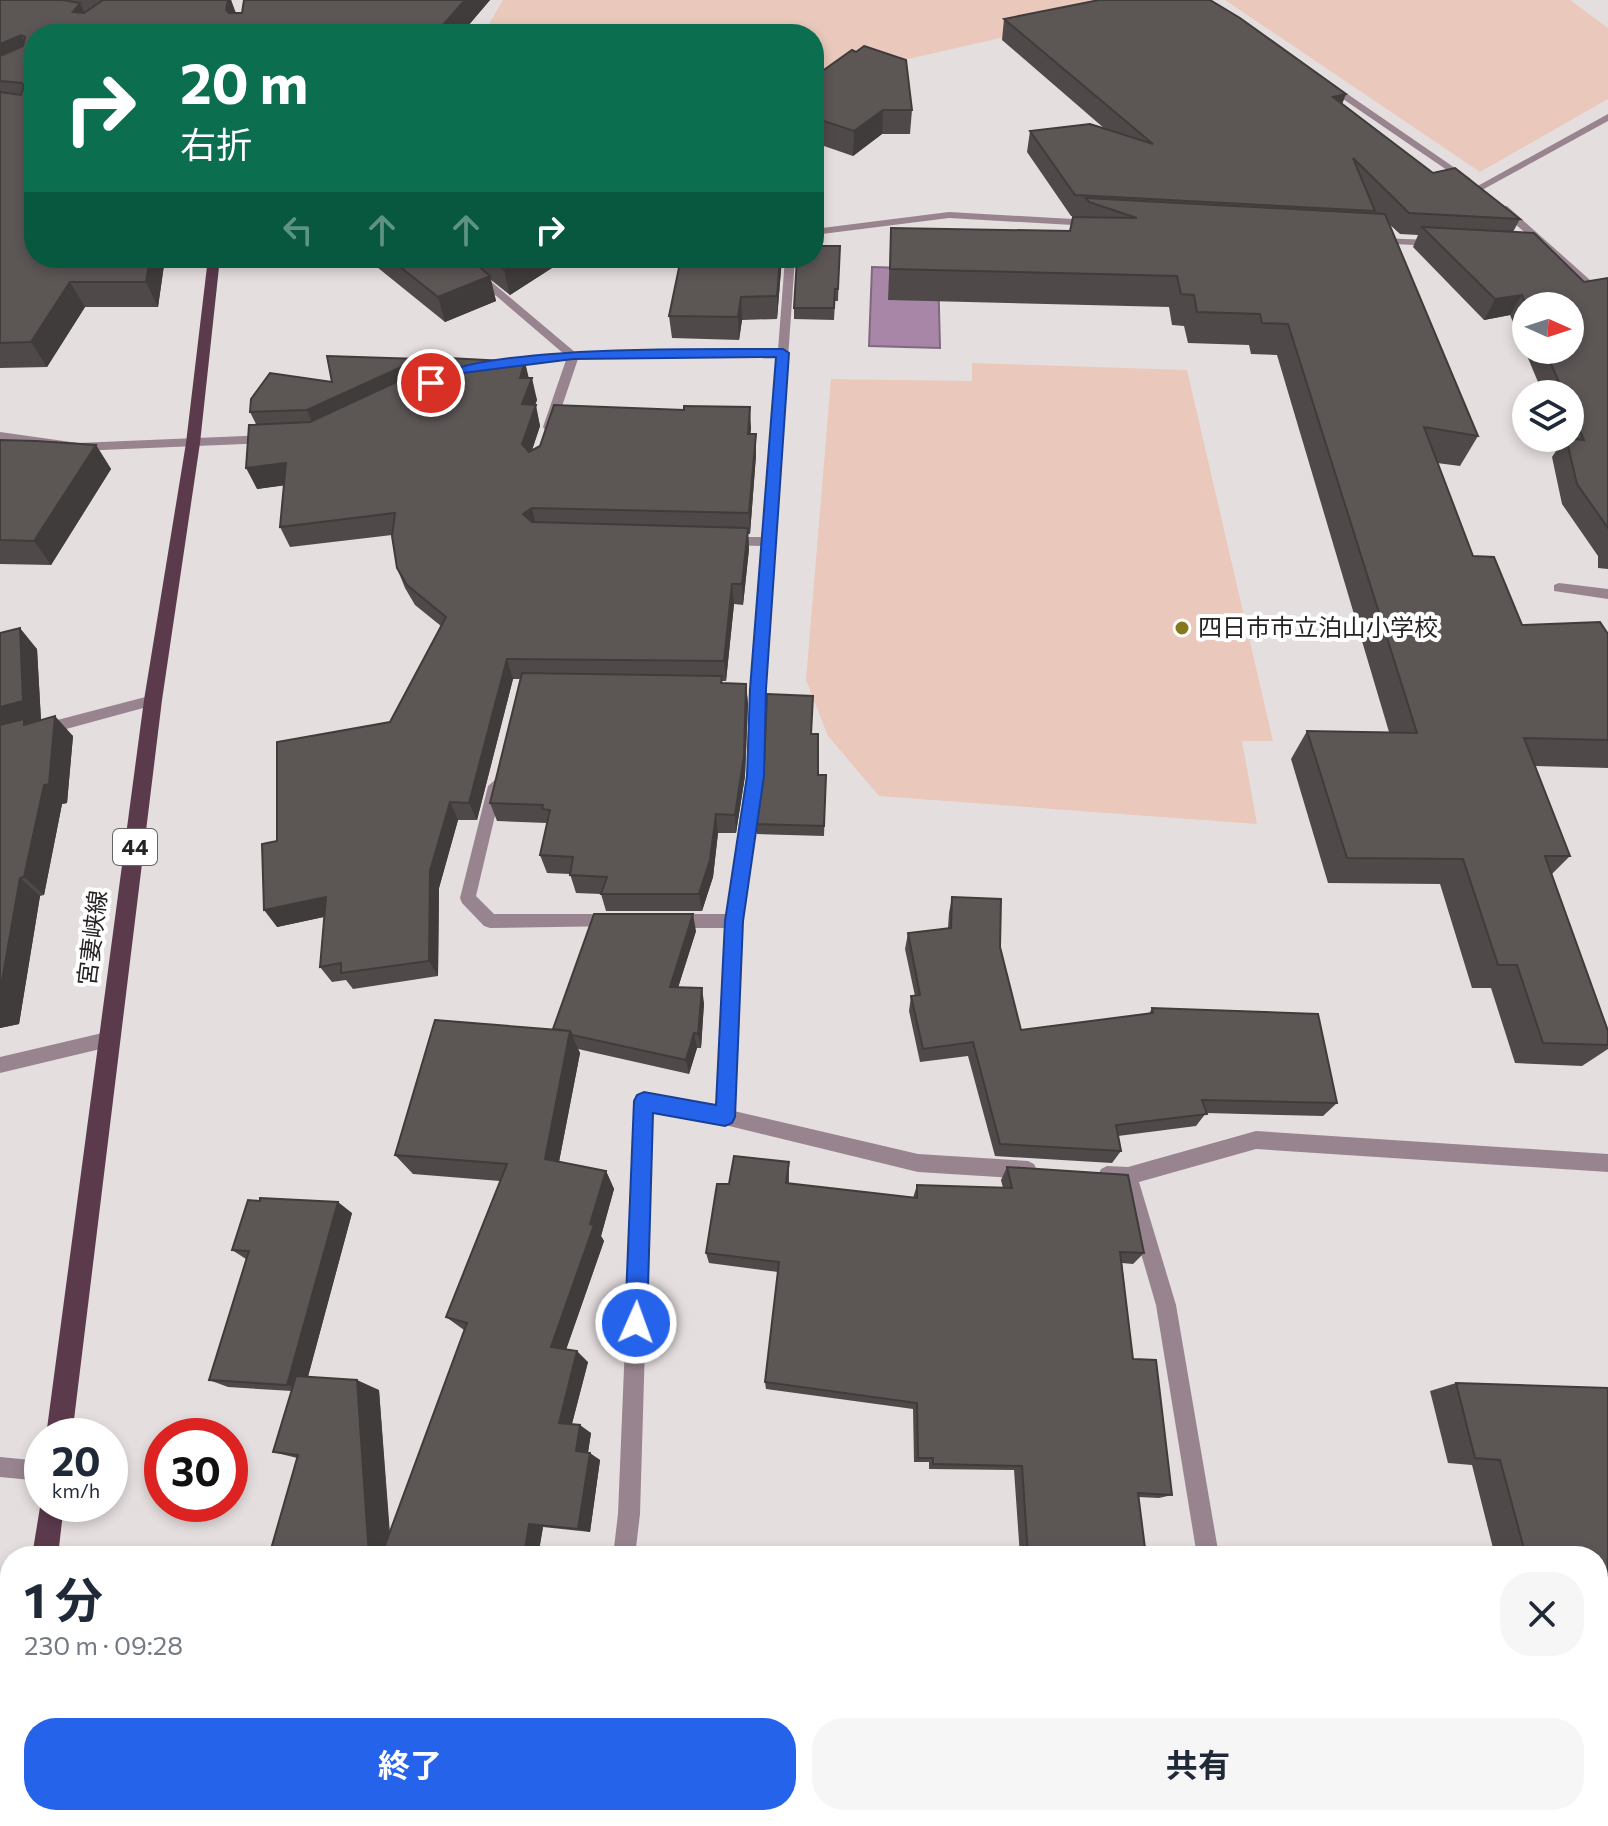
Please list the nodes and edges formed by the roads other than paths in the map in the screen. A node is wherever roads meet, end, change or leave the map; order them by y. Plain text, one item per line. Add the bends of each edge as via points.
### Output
1 (1321, 81) edge
2 (1608, 117) edge
3 (1485, 195) junction
4 (1106, 224) edge
5 (824, 231) edge
6 (1358, 240) edge
7 (1453, 244) edge
8 (1532, 248) edge
9 (1547, 249) junction
10 (213, 268) edge
11 (789, 268) edge
12 (471, 271) edge
13 (1608, 302) edge
14 (783, 353) junction
15 (573, 356) junction
16 (474, 367) edge
17 (0, 436) edge
18 (289, 438) edge
19 (546, 438) edge
20 (193, 443) junction
21 (707, 540) edge
22 (768, 542) junction
23 (1559, 588) dead end
24 (1608, 594) edge
25 (153, 700) junction
26 (0, 741) edge
27 (498, 776) edge
28 (627, 921) edge
29 (658, 921) edge
30 (734, 921) junction
31 (111, 1039) junction
32 (0, 1065) edge
33 (725, 1117) junction
34 (1608, 1163) edge
35 (1038, 1171) edge
36 (1083, 1174) edge
37 (1128, 1176) junction
38 (61, 1418) edge
39 (0, 1467) edge
40 (24, 1469) edge
41 (49, 1522) edge
42 (46, 1546) edge
43 (625, 1546) edge
44 (1206, 1546) edge

1 - 3 street
2 - 3 street
3 - 9 street
4 - 5 street via 949,215
6 - 7 street
8 - 9 street
9 - 13 street
10 - 20 main road, 宮妻峡線 / 44
11 - 14 street
12 - 15 street
14 - 15 street
14 - 22 street
15 - 16 street
15 - 19 street
17 - 20 street via 78,447
18 - 20 street
20 - 25 main road, 宮妻峡線 / 44
21 - 22 street
22 - 30 street via 750,689 755,776
23 - 24 street
25 - 26 street
25 - 31 main road, 宮妻峡線 / 44
27 - 28 street via 468,898 490,921
29 - 30 street
30 - 33 street
31 - 32 street
31 - 38 main road, 宮妻峡線 / 44
33 - 35 street via 918,1163
33 - 43 street via 644,1101
34 - 37 street via 1256,1140
36 - 37 street
37 - 44 street via 1166,1305
39 - 40 street
41 - 42 main road

